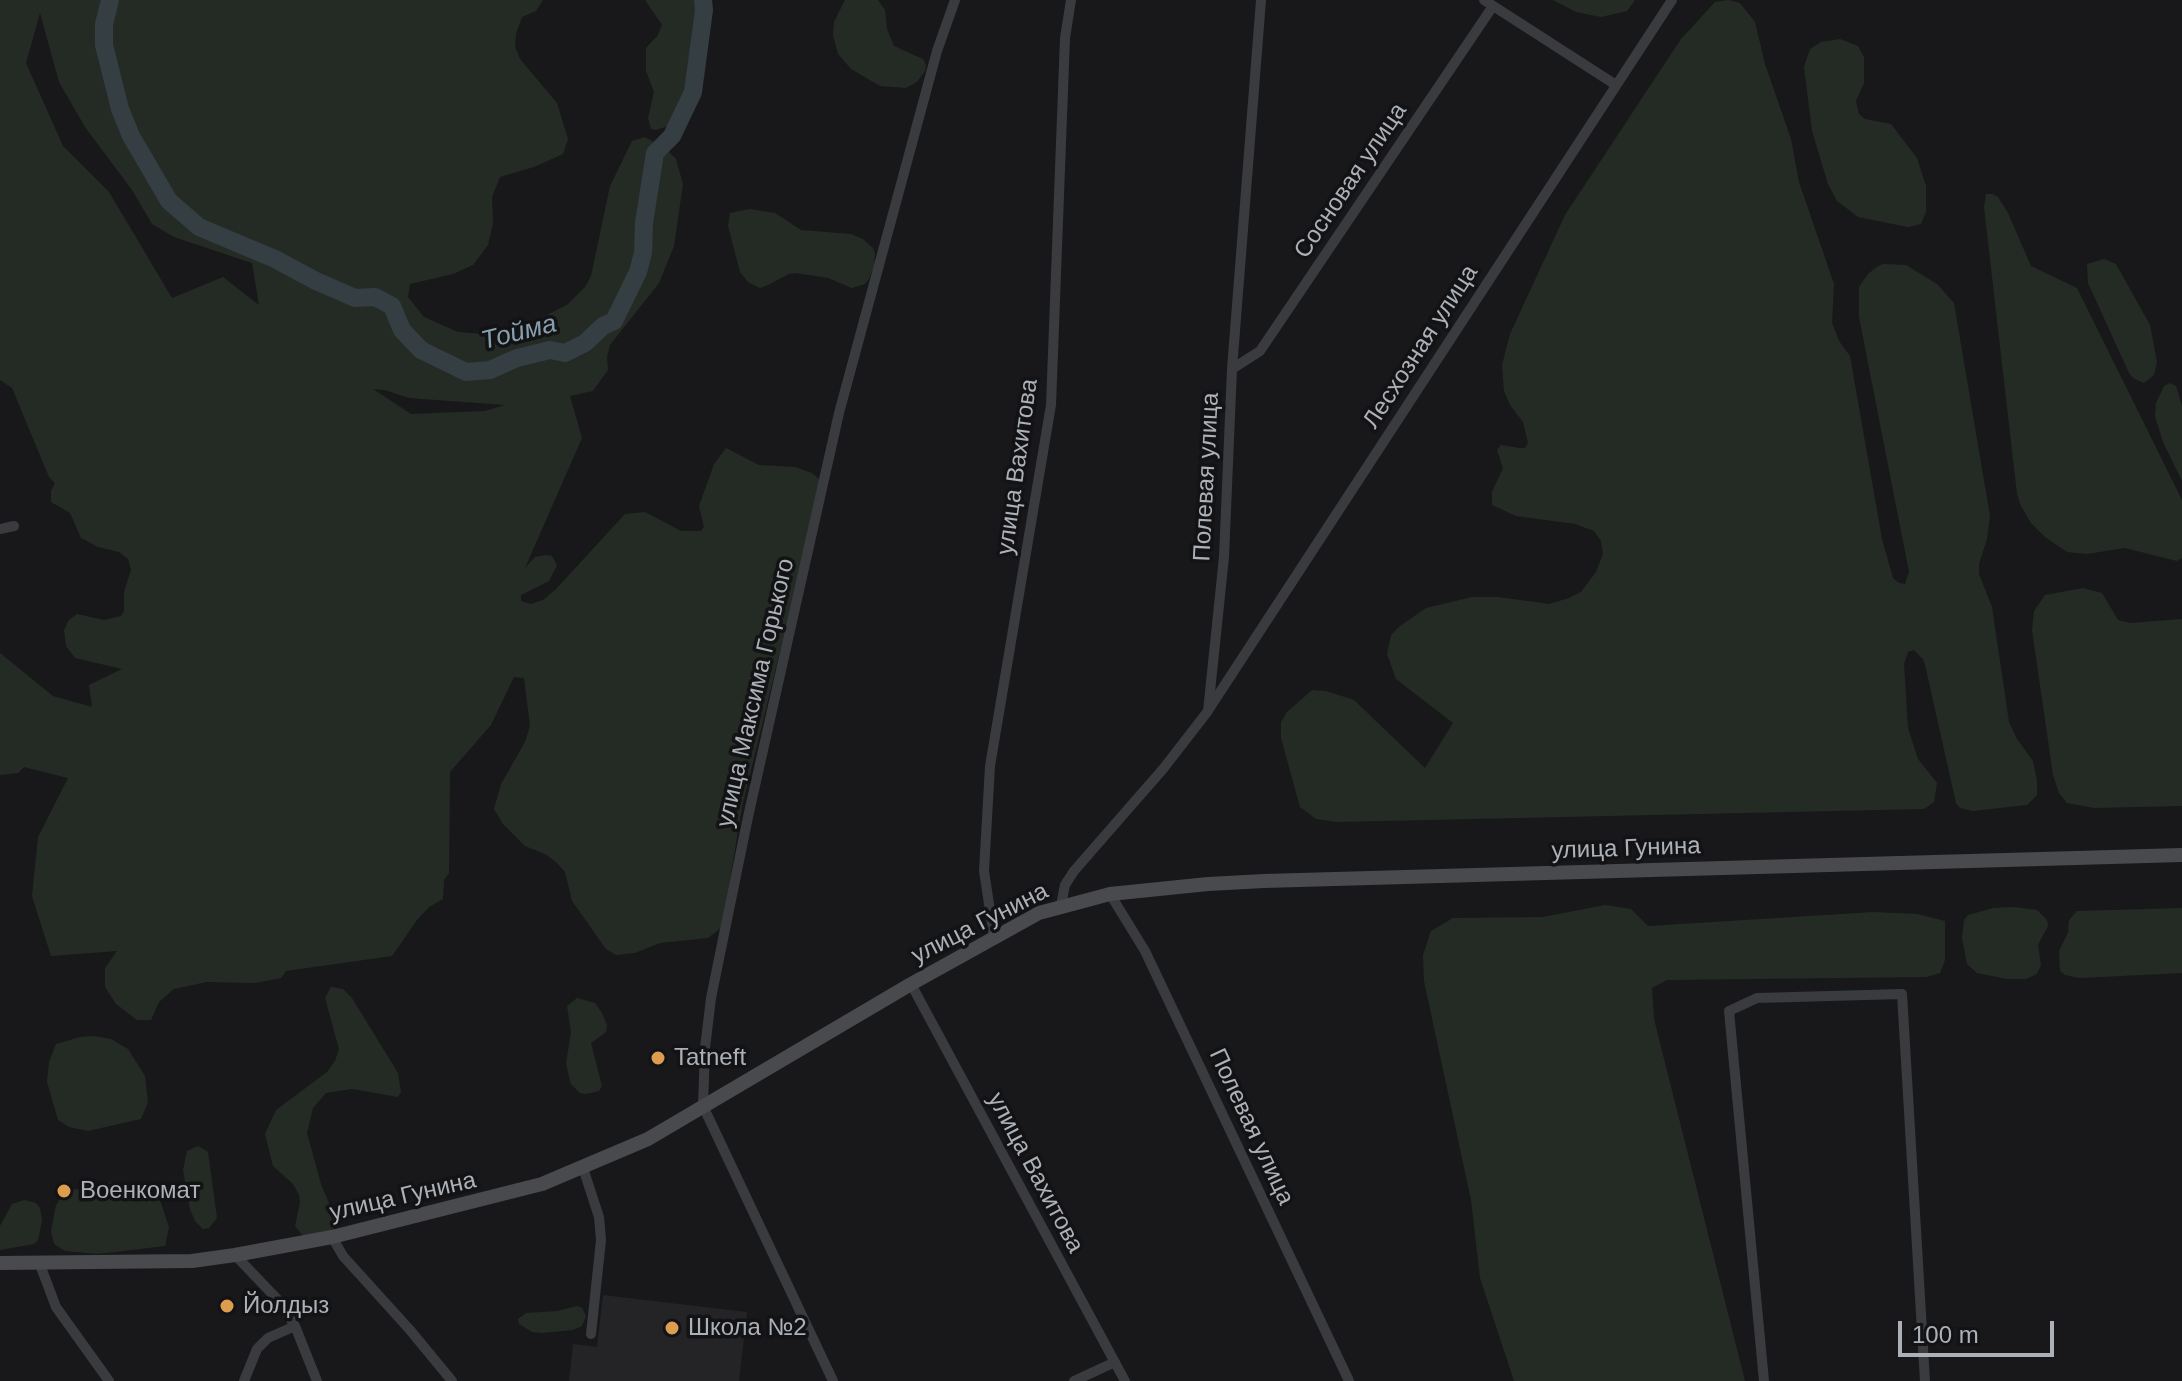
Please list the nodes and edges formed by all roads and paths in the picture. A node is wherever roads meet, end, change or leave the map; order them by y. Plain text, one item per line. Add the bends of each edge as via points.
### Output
1 (955, 0) edge
2 (1071, 0) edge
3 (1261, 0) edge
4 (1488, 3) edge
5 (1670, 3) edge
6 (1616, 85) junction
7 (1232, 369) junction
8 (14, 526) dead end
9 (0, 529) edge
10 (1208, 711) junction
11 (2182, 855) edge
12 (1110, 894) junction
13 (1061, 905) junction
14 (994, 937) junction
15 (911, 984) junction
16 (703, 1106) junction
17 (583, 1168) junction
18 (332, 1237) junction
19 (235, 1255) junction
20 (39, 1262) junction
21 (0, 1263) edge
22 (295, 1326) junction
23 (591, 1334) dead end
24 (1115, 1362) junction
25 (109, 1381) edge
26 (244, 1381) edge
27 (317, 1381) edge
28 (452, 1381) edge
29 (833, 1381) edge
30 (1074, 1381) edge
31 (1125, 1381) edge
32 (1349, 1381) edge
33 (1764, 1381) edge
34 (1925, 1381) edge

1 - 16 street, улица Максима Горького via 836,428 711,998
2 - 14 street, улица Вахитова via 1065,38 1051,405 990,766 984,871
3 - 7 street, Полевая улица
4 - 6 street
4 - 7 street, Сосновая улица via 1260,351
5 - 6 street, Лесхозная улица
6 - 10 street, Лесхозная улица
7 - 10 street, Полевая улица via 1224,557
8 - 9 street
10 - 13 street via 1074,871
11 - 12 main road, улица Гунина via 1264,881
12 - 13 main road, улица Гунина
12 - 32 street, Полевая улица via 1145,951
13 - 14 main road, улица Гунина
14 - 15 main road, улица Гунина
15 - 16 main road, улица Гунина
15 - 24 street, улица Вахитова
16 - 17 main road, улица Гунина via 648,1139
16 - 29 street, улица Максима Горького
17 - 18 main road, улица Гунина via 494,1198
17 - 23 street via 601,1240
18 - 19 main road, улица Гунина
18 - 28 street
19 - 20 main road, улица Гунина via 192,1261
19 - 22 street via 280,1302
20 - 21 main road, улица Гунина
20 - 25 street via 56,1307
22 - 26 street via 257,1349
22 - 27 street
24 - 30 street
24 - 31 street, улица Вахитова
33 - 34 street via 1729,1011 1757,998 1902,994

